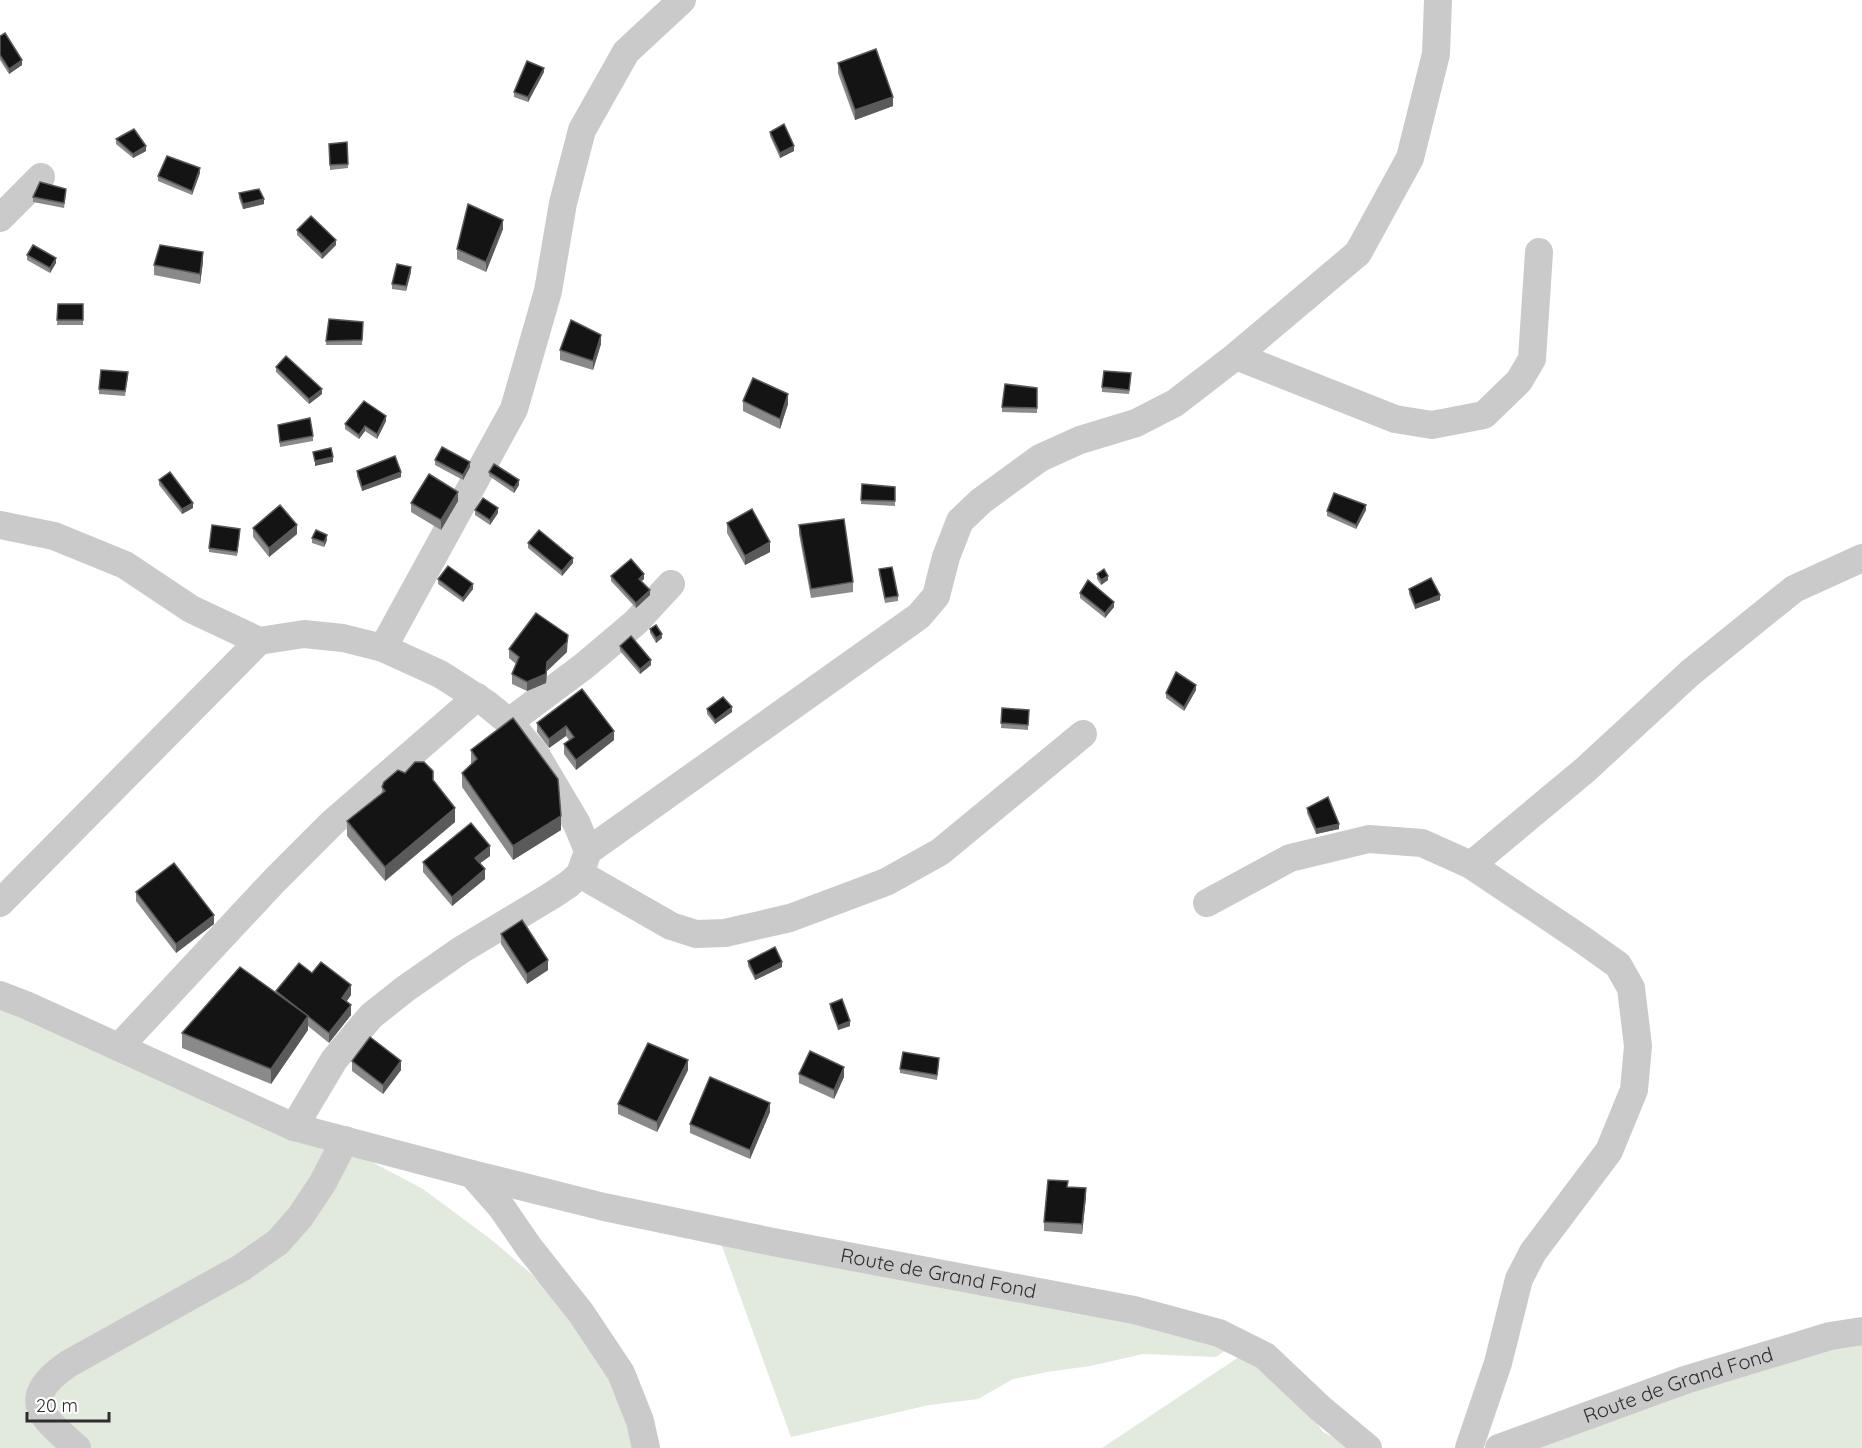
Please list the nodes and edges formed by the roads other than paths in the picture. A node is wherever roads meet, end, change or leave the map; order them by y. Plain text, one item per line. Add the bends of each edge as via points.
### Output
1 (682, 0) edge
2 (1438, 0) edge
3 (41, 177) dead end
4 (0, 218) edge
5 (1539, 252) dead end
6 (1236, 356) junction
7 (0, 525) edge
8 (1862, 558) edge
9 (670, 584) dead end
10 (259, 641) junction
11 (383, 648) junction
12 (477, 697) junction
13 (509, 722) junction
14 (1083, 734) dead end
15 (584, 863) junction
16 (1471, 865) junction
17 (0, 903) edge
18 (1207, 903) dead end
19 (0, 995) edge
20 (119, 1047) junction
21 (294, 1127) junction
22 (345, 1140) junction
23 (472, 1174) junction
24 (1862, 1332) edge
25 (77, 1448) edge
26 (646, 1448) edge
27 (1368, 1448) edge
28 (1469, 1448) edge
29 (1499, 1448) edge

1 - 11 street via 626,52 582,130 563,203 548,291 514,409
2 - 6 street via 1436,54 1410,158 1358,253
3 - 4 street
5 - 6 street via 1532,359 1518,381 1484,415 1432,425 1395,419
6 - 15 street via 1175,403 1136,423 1080,440 1040,458 981,501 960,521 936,596 919,616
7 - 10 street via 54,536 125,565 191,609
8 - 16 street via 1794,589 1690,673 1585,770
9 - 13 street via 636,622
10 - 11 street via 304,634
10 - 17 street
11 - 12 street via 440,674
12 - 13 street
12 - 20 street via 332,823
13 - 15 street via 535,753 577,824
14 - 15 street via 940,852 886,882 790,918 725,933 696,934 671,926
15 - 21 street via 552,896 460,950 371,1016 333,1060
16 - 18 street via 1422,843 1369,839 1290,858
16 - 28 street via 1618,965 1631,988 1638,1046 1634,1090 1609,1151 1533,1252 1519,1280 1498,1363
19 - 20 street, Route de Grand Fond
20 - 21 street, Route de Grand Fond
21 - 22 street, Route de Grand Fond
22 - 23 street, Route de Grand Fond
22 - 25 street via 322,1184 278,1242 241,1268 51,1376 38,1406 44,1418
23 - 26 street via 581,1313 621,1373
23 - 27 street, Route de Grand Fond via 604,1207 773,1242 1134,1310 1219,1333 1264,1356
24 - 29 street, Route de Grand Fond via 1830,1336 1685,1380

